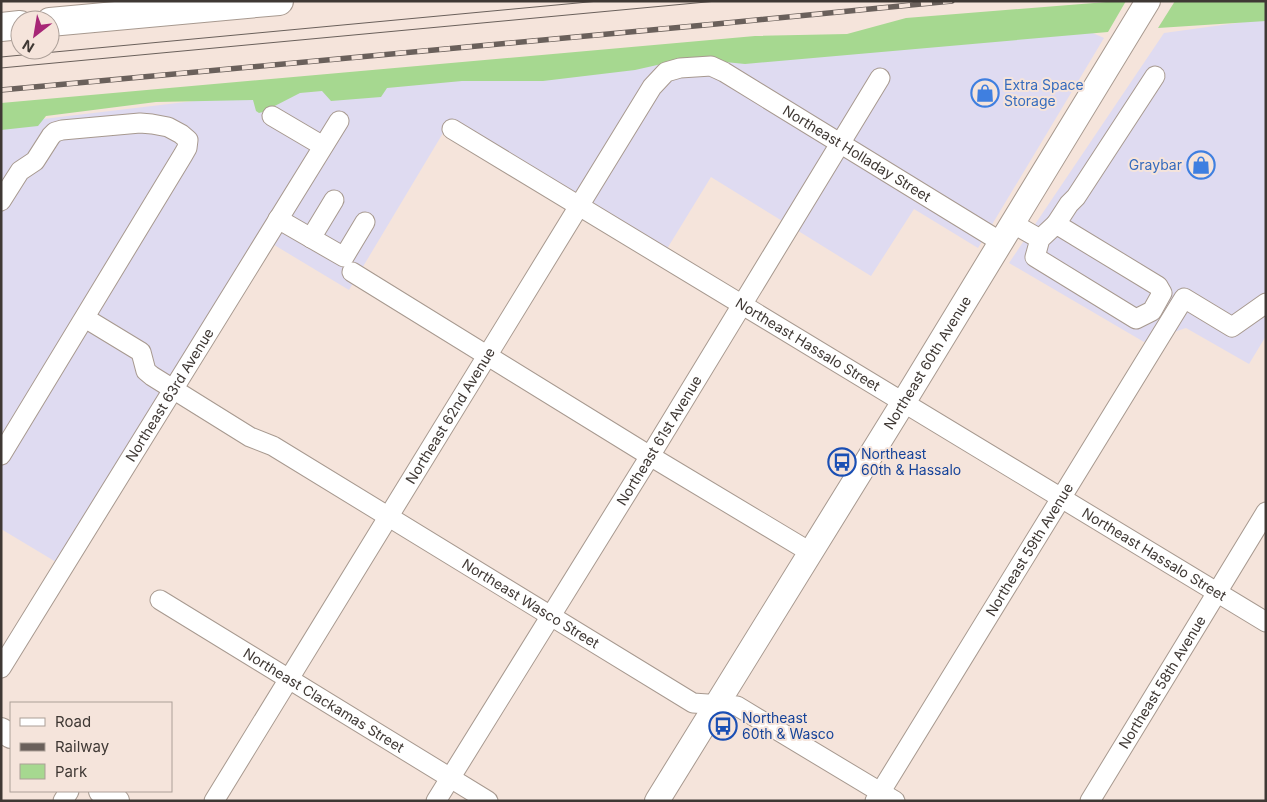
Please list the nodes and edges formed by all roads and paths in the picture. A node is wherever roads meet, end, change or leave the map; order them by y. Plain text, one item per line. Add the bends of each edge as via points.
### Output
1 (279, 1) edge
2 (1148, 1) edge
3 (60, 21) edge
4 (711, 66) joint
5 (1155, 76) dead end
6 (880, 78) dead end
7 (272, 116) dead end
8 (339, 121) dead end
9 (452, 129) dead end
10 (840, 143) junction
11 (323, 146) junction
12 (4, 192) edge
13 (334, 200) dead end
14 (580, 206) junction
15 (278, 219) junction
16 (365, 222) dead end
17 (1056, 224) junction
18 (1007, 233) junction
19 (311, 238) junction
20 (1040, 239) junction
21 (352, 272) dead end
22 (1266, 303) edge
23 (742, 304) junction
24 (85, 318) junction
25 (488, 356) junction
26 (172, 390) junction
27 (903, 403) junction
28 (1, 455) edge
29 (650, 456) junction
30 (1061, 498) junction
31 (1266, 512) edge
32 (388, 516) junction
33 (810, 552) junction
34 (1216, 592) junction
35 (160, 600) dead end
36 (550, 616) junction
37 (1266, 622) edge
38 (1, 668) edge
39 (288, 678) junction
40 (716, 704) junction
41 (450, 777) junction
42 (883, 798) edge
43 (214, 801) edge
44 (436, 801) edge
45 (488, 801) edge
46 (657, 801) edge
47 (1090, 801) edge

1 - 3 highway
2 - 18 main road, Northeast 60th Avenue
4 - 10 street, Northeast Holladay Street
4 - 14 street, Northeast 62nd Avenue via 666,72 652,87
5 - 17 street
6 - 10 street, Northeast 61st Avenue
7 - 11 street
8 - 11 street, Northeast 63rd Avenue
9 - 14 street, Northeast Hassalo Street
10 - 18 street, Northeast Holladay Street
10 - 23 street, Northeast 61st Avenue
11 - 15 street, Northeast 63rd Avenue
12 - 24 street via 20,171 35,161 51,136 62,130 140,123 168,127 188,140 184,155
13 - 19 street
14 - 23 street, Northeast Hassalo Street
14 - 25 street, Northeast 62nd Avenue
15 - 19 street
15 - 26 street, Northeast 63rd Avenue
16 - 19 street via 344,257
17 - 20 street
17 - 20 street via 1158,286 1162,293 1152,311 1136,319 1035,258
18 - 20 street, Northeast Holladay Street
18 - 27 main road, Northeast 60th Avenue
21 - 25 street
22 - 30 street, Northeast 59th Avenue via 1232,327 1184,298
23 - 27 street, Northeast Hassalo Street
23 - 29 street, Northeast 61st Avenue
24 - 26 street, Northeast Wasco Street via 141,352 146,371
24 - 28 street
25 - 29 street
25 - 32 street, Northeast 62nd Avenue
26 - 32 street, Northeast Wasco Street via 250,437 273,446
26 - 38 street, Northeast 63rd Avenue
27 - 30 street, Northeast Hassalo Street
27 - 33 main road, Northeast 60th Avenue
29 - 33 street
29 - 36 street, Northeast 61st Avenue
30 - 34 street, Northeast Hassalo Street
30 - 42 street, Northeast 59th Avenue
31 - 34 street, Northeast 58th Avenue
32 - 36 street, Northeast Wasco Street
32 - 39 street, Northeast 62nd Avenue
33 - 40 main road, Northeast 60th Avenue
34 - 37 street, Northeast Hassalo Street
34 - 47 street, Northeast 58th Avenue
35 - 39 street, Northeast Clackamas Street
36 - 40 street, Northeast Wasco Street via 694,703
36 - 41 street, Northeast 61st Avenue
39 - 41 street, Northeast Clackamas Street
39 - 43 street, Northeast 62nd Avenue
40 - 42 street, Northeast Wasco Street via 737,706
40 - 46 main road, Northeast 60th Avenue
41 - 44 street, Northeast 61st Avenue
41 - 45 street, Northeast Clackamas Street

